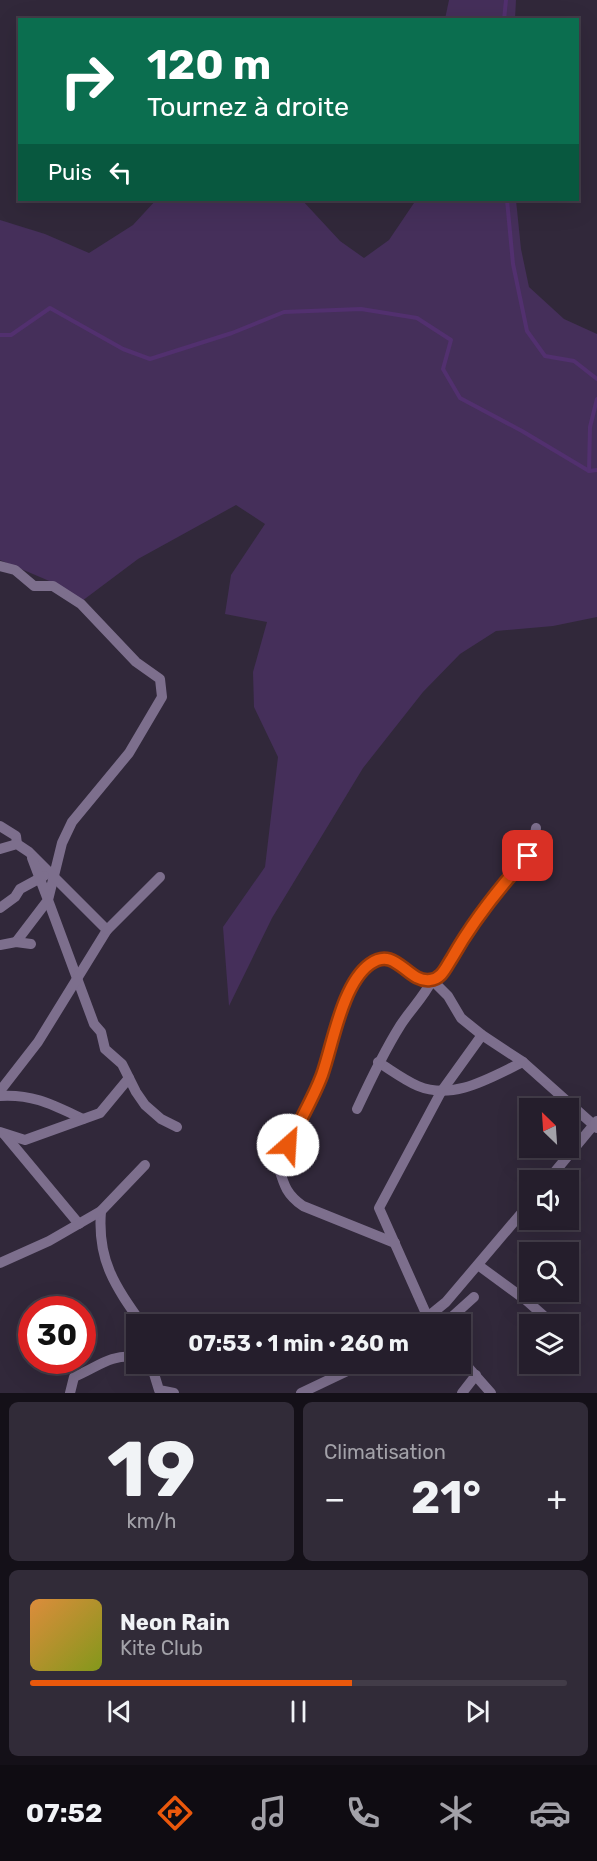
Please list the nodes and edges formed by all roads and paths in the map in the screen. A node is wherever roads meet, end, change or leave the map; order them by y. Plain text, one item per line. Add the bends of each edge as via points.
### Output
1 (0, 566) edge
2 (0, 826) edge
3 (536, 828) dead end
4 (17, 844) junction
5 (0, 849) edge
6 (48, 876) junction
7 (160, 878) dead end
8 (48, 900) junction
9 (0, 908) edge
10 (107, 930) junction
11 (16, 942) junction
12 (31, 944) dead end
13 (0, 945) edge
14 (78, 980) junction
15 (432, 980) junction
16 (482, 1035) junction
17 (378, 1062) junction
18 (523, 1062) junction
19 (129, 1078) junction
20 (0, 1091) edge
21 (441, 1092) junction
22 (0, 1096) edge
23 (357, 1109) dead end
24 (83, 1119) junction
25 (596, 1125) edge
26 (177, 1127) dead end
27 (1, 1132) edge
28 (145, 1165) dead end
29 (557, 1170) edge
30 (101, 1211) junction
31 (519, 1216) edge
32 (78, 1224) junction
33 (394, 1243) junction
34 (0, 1263) edge
35 (478, 1265) junction
36 (474, 1297) dead end
37 (135, 1314) edge
38 (423, 1314) edge
39 (434, 1314) edge
40 (455, 1314) edge
41 (542, 1314) edge
42 (126, 1356) edge
43 (471, 1370) edge
44 (154, 1374) edge
45 (341, 1374) edge
46 (476, 1375) junction
47 (70, 1393) edge
48 (174, 1393) edge
49 (301, 1393) edge
50 (462, 1393) edge
51 (491, 1393) edge

1 - 6 street via 15,570 34,586 53,586 81,604 136,662 160,679 162,697 129,753 72,822
2 - 4 street via 16,836
3 - 15 street via 535,843 528,856 499,888 442,975
4 - 5 street
4 - 6 street via 29,852
6 - 8 street
6 - 9 street via 20,889
6 - 10 street
7 - 10 street
8 - 11 street
8 - 14 street
10 - 14 street
11 - 12 street
11 - 13 street
14 - 19 street via 105,1049 122,1064
14 - 20 street
15 - 16 street via 448,996 461,1018
15 - 17 street
15 - 33 street via 423,979 389,958 380,958 369,964 352,984 322,1075 278,1165 291,1197 303,1206
16 - 18 street
16 - 21 street
17 - 21 street via 418,1086
17 - 23 street
18 - 21 street via 465,1089
18 - 25 street
19 - 24 street via 100,1113
19 - 26 street via 145,1105
21 - 33 street via 379,1208
22 - 24 street via 42,1100
24 - 27 street via 25,1140
25 - 29 street
27 - 32 street
28 - 30 street
30 - 32 street
30 - 37 street via 99,1231 105,1260 113,1281
31 - 35 street
32 - 34 street
33 - 38 street
35 - 39 street
35 - 41 street
36 - 40 street
42 - 47 street via 111,1358 74,1377
43 - 46 street
44 - 48 street via 159,1390
45 - 49 street
46 - 50 street
46 - 51 street

